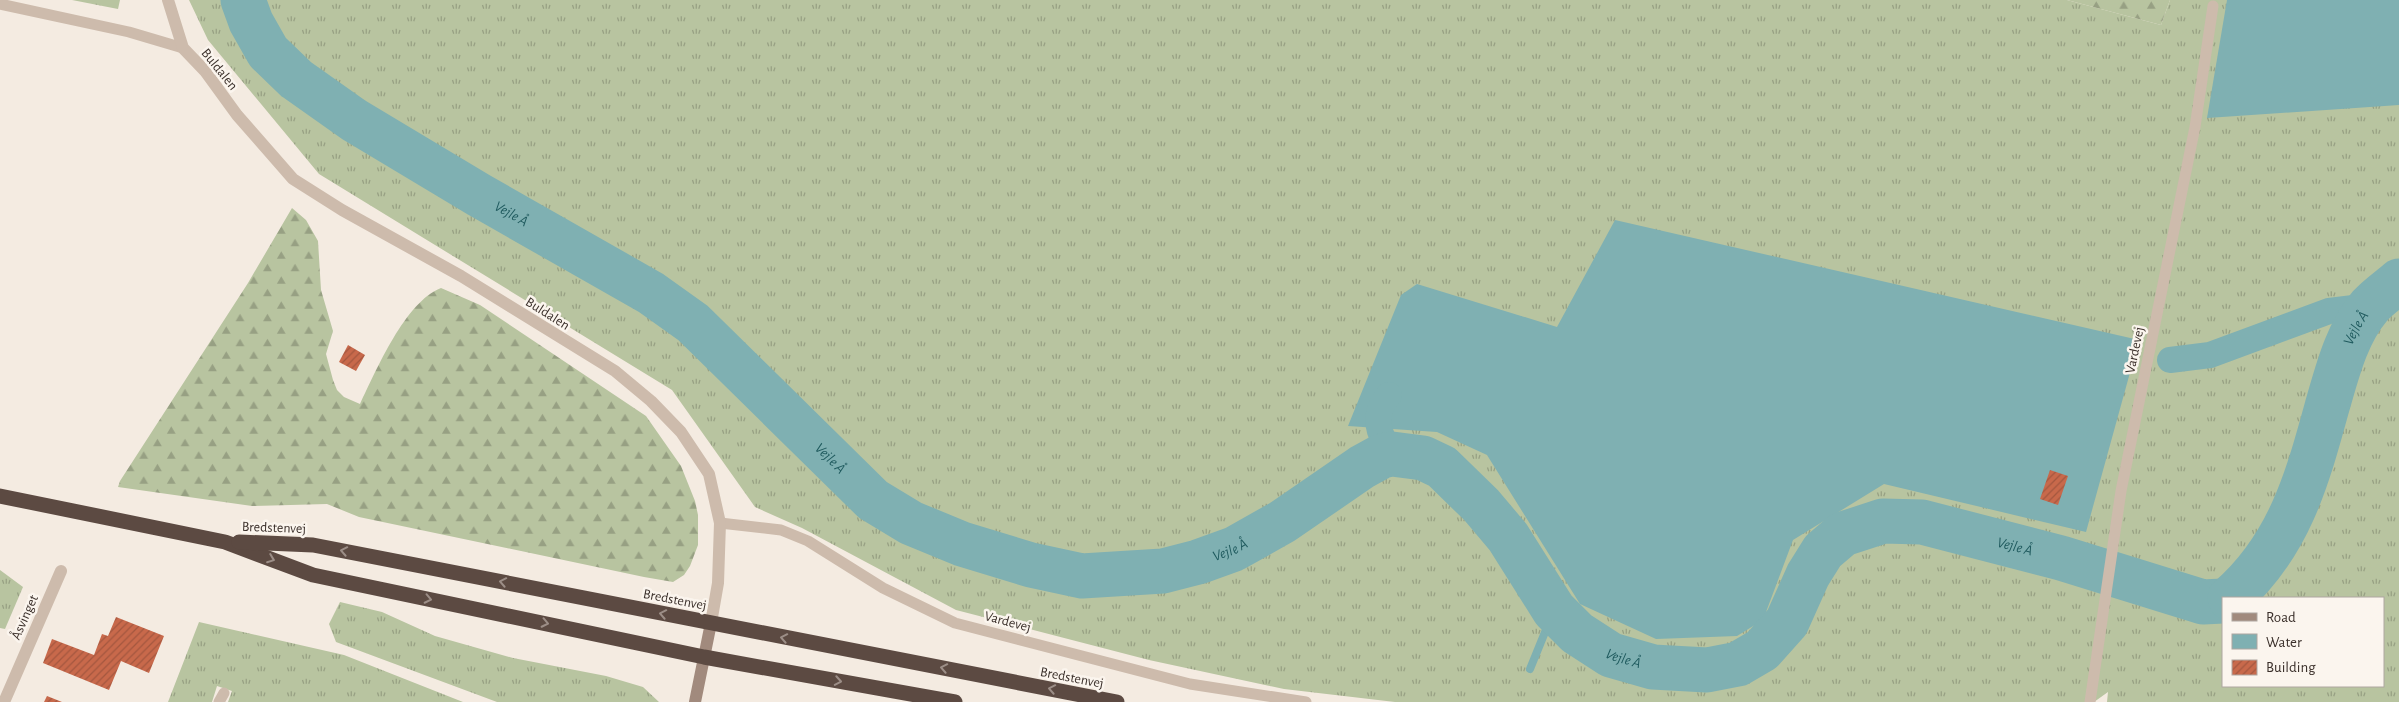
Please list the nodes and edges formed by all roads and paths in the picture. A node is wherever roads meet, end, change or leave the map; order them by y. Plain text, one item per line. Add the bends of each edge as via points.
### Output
1 (168, 0) edge
2 (0, 4) edge
3 (2214, 6) dead end
4 (183, 48) junction
5 (0, 496) edge
6 (720, 523) junction
7 (225, 542) junction
8 (61, 571) dead end
9 (711, 623) junction
10 (704, 657) junction
11 (4, 702) edge
12 (695, 702) edge
13 (955, 702) edge
14 (1117, 702) edge
15 (1306, 702) edge
16 (2090, 702) edge

1 - 4 street, Buldalen
2 - 4 lane, Buldalen via 129,32
3 - 16 lane, Vardevej via 2195,127 2121,491
4 - 6 street, Buldalen via 293,179 461,276 615,371 651,401 681,432 709,474
5 - 7 highway, Bredstenvej
6 - 9 street, Buldalen via 718,583
6 - 15 lane, Vardevej via 781,530 808,541 884,588 955,623 1190,684
9 -> 7 highway, Bredstenvej via 313,545
7 -> 10 highway, Bredstenvej via 313,575
8 - 11 street, Åsvinget
9 - 10 street, Buldalen
14 -> 9 highway, Bredstenvej
10 - 12 street, Buldalen
10 -> 13 highway, Bredstenvej

